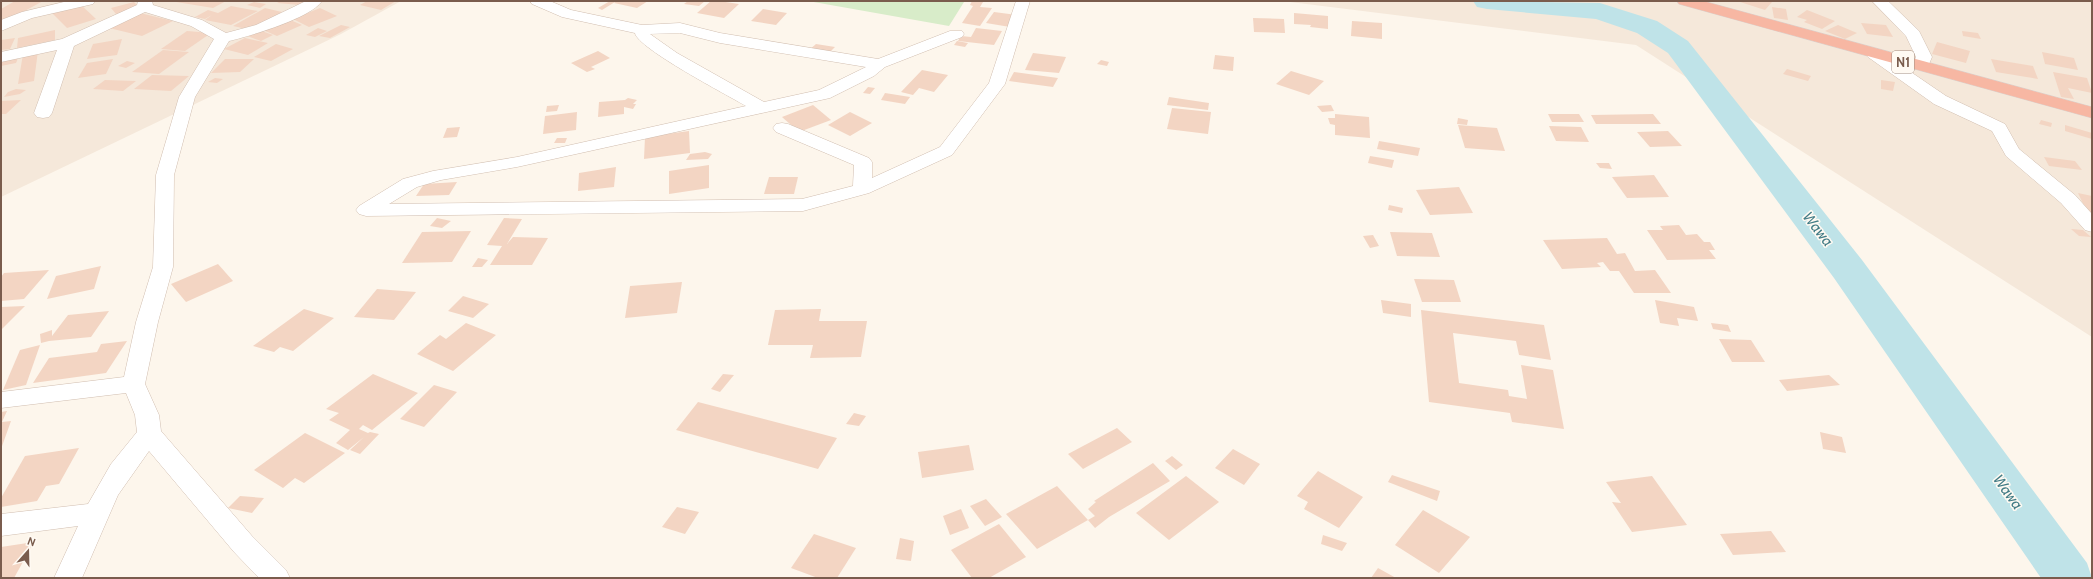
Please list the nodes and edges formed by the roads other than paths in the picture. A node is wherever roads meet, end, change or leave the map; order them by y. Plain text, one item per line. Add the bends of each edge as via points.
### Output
1 (59, 1) edge
2 (88, 1) edge
3 (315, 1) edge
4 (537, 1) edge
5 (1022, 1) edge
6 (1879, 1) edge
7 (1687, 2) edge
8 (145, 4) edge
9 (27, 15) junction
10 (1, 26) edge
11 (642, 30) junction
12 (956, 34) dead end
13 (223, 38) junction
14 (67, 42) junction
15 (1874, 54) junction
16 (1, 57) edge
17 (879, 64) junction
18 (1921, 66) junction
19 (760, 107) junction
20 (43, 113) dead end
21 (2092, 113) edge
22 (782, 128) dead end
23 (862, 189) junction
24 (2092, 226) edge
25 (134, 384) junction
26 (1, 400) edge
27 (149, 434) junction
28 (97, 512) junction
29 (1, 525) edge
30 (68, 578) edge
31 (276, 578) edge

1 - 9 street
2 - 9 street
3 - 13 street via 310,6 261,28
4 - 11 street via 566,14
5 - 23 street via 997,84 946,151
6 - 18 street via 1913,34 1924,57
7 - 15 highway, N1
8 - 13 street via 162,14 213,29
8 - 14 street
9 - 10 street
11 - 17 street via 680,28 720,38
11 - 19 street via 643,36 671,56
12 - 17 street
13 - 25 street via 187,97 165,175 164,267 147,322
14 - 16 street
14 - 20 street
15 - 18 highway, N1
15 - 24 street via 1940,100 1999,128 2012,152 2068,199
17 - 19 street via 868,73 824,94
18 - 21 highway, N1
19 - 23 street via 517,162 440,175 410,183 366,210 803,205
22 - 23 street via 863,162
25 - 26 street
25 - 27 street via 147,415
27 - 28 street via 126,460 106,491
27 - 31 street via 243,544
28 - 29 street
28 - 30 street

